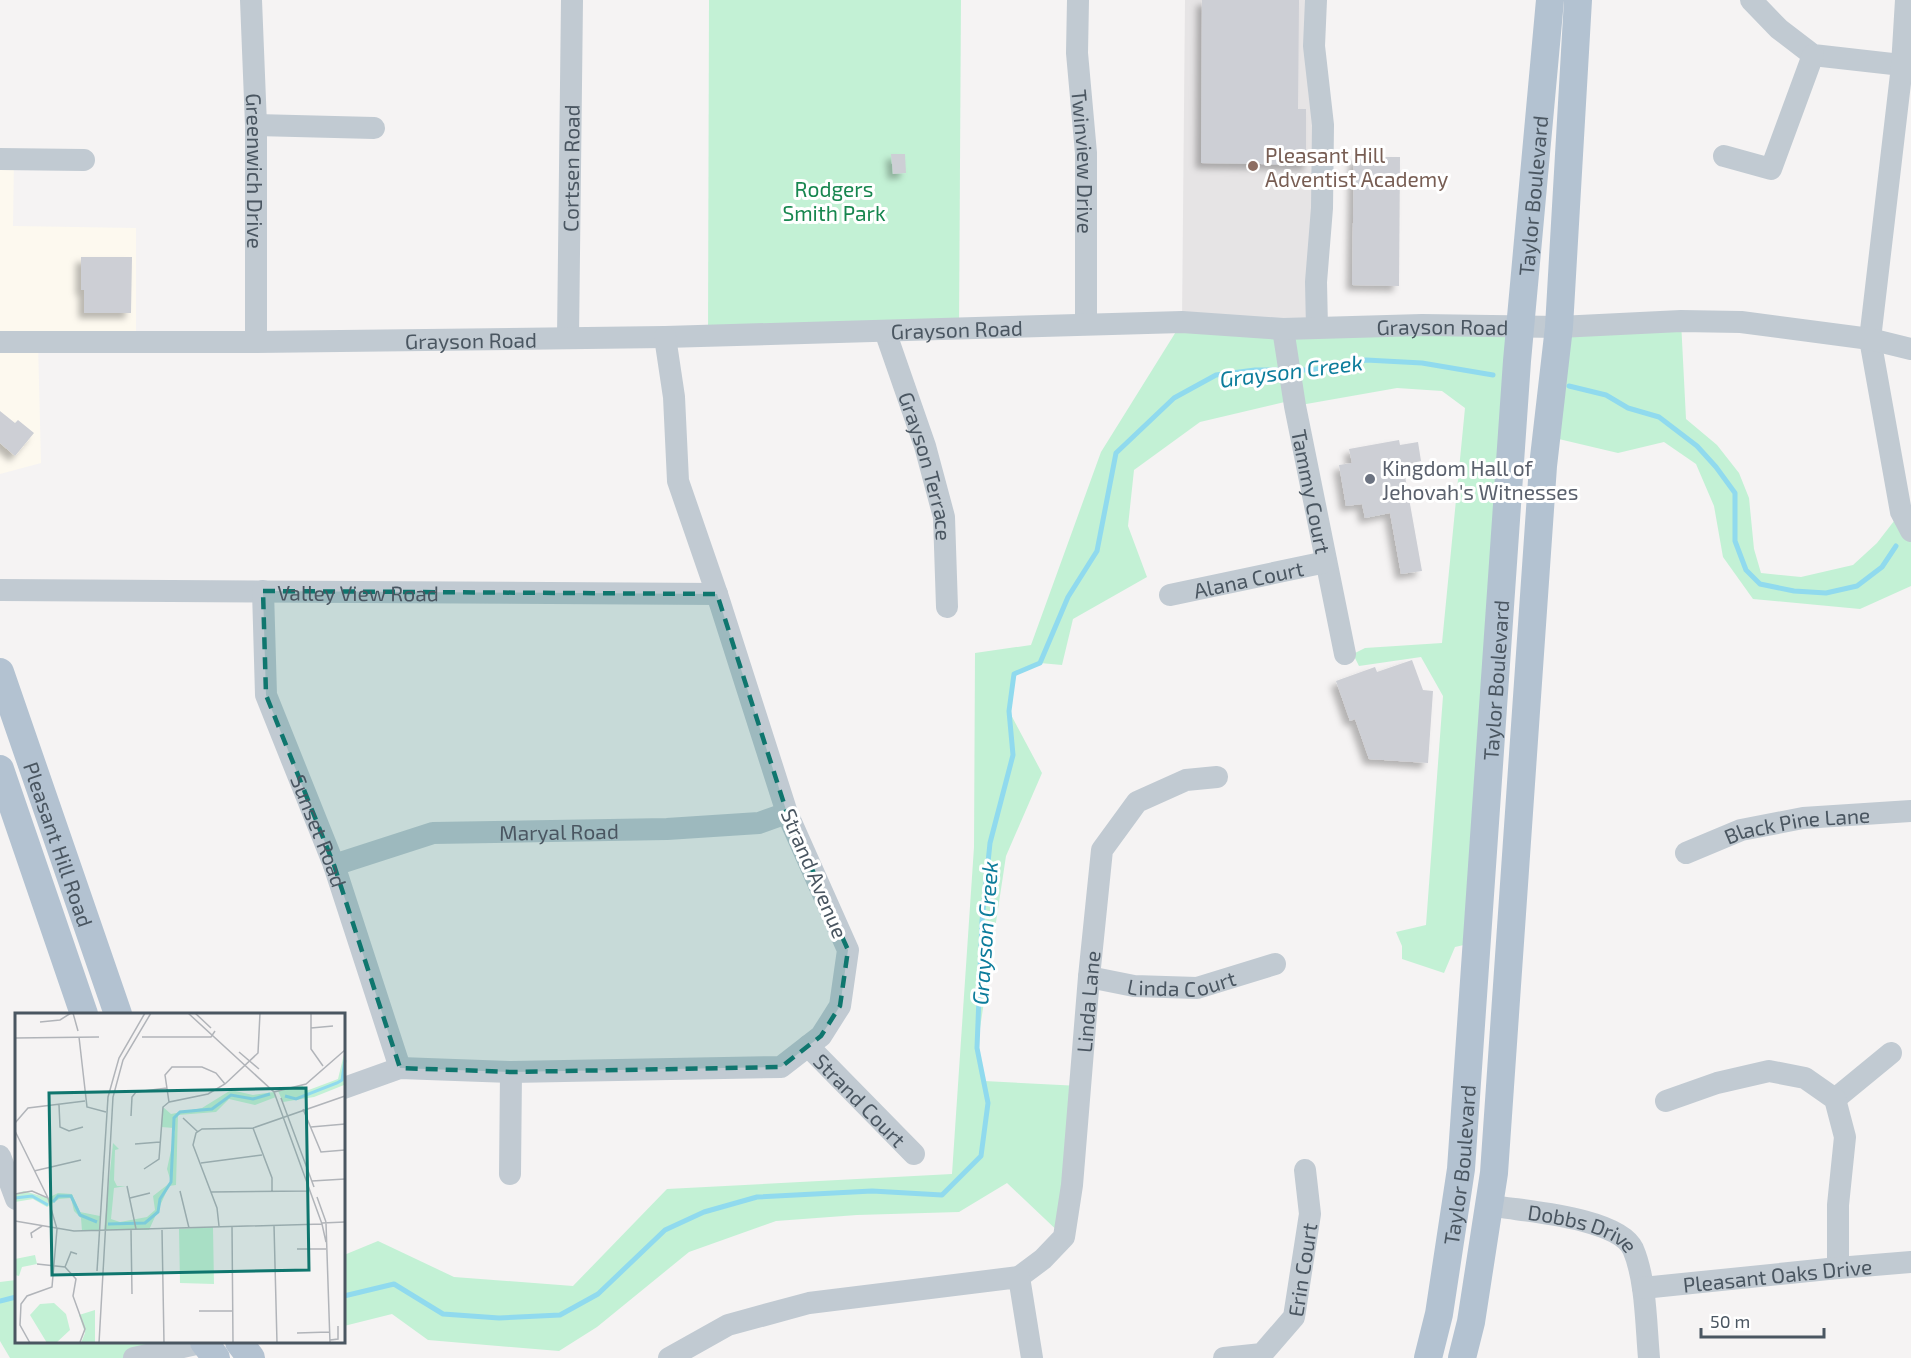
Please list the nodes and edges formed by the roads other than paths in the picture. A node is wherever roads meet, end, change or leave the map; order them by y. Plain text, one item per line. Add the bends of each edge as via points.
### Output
1 (251, 0) edge
2 (572, 0) edge
3 (1078, 0) edge
4 (1316, 0) edge
5 (1550, 0) edge
6 (1578, 0) edge
7 (1751, 0) edge
8 (1906, 0) edge
9 (1813, 55) junction
10 (1906, 66) edge
11 (256, 125) junction
12 (374, 128) dead end
13 (1724, 156) dead end
14 (0, 159) edge
15 (84, 160) dead end
16 (1086, 324) junction
17 (1520, 325) junction
18 (1559, 327) junction
19 (1317, 328) junction
20 (885, 331) junction
21 (568, 338) junction
22 (665, 338) junction
23 (1870, 339) junction
24 (1284, 340) junction
25 (0, 342) edge
26 (256, 342) junction
27 (1911, 349) edge
28 (1911, 531) edge
29 (1326, 562) junction
30 (0, 590) edge
31 (262, 591) junction
32 (717, 594) junction
33 (1170, 595) dead end
34 (947, 607) dead end
35 (1345, 654) dead end
36 (0, 672) edge
37 (0, 769) edge
38 (1217, 777) dead end
39 (1911, 811) edge
40 (787, 813) junction
41 (1686, 853) dead end
42 (334, 865) junction
43 (1275, 964) dead end
44 (1089, 977) junction
45 (84, 1013) edge
46 (118, 1013) edge
47 (808, 1046) junction
48 (1891, 1053) dead end
49 (400, 1068) junction
50 (512, 1072) junction
51 (345, 1088) edge
52 (1835, 1099) junction
53 (1666, 1101) dead end
54 (914, 1154) dead end
55 (0, 1156) edge
56 (1305, 1170) dead end
57 (510, 1174) dead end
58 (15, 1196) edge
59 (15, 1205) edge
60 (1490, 1207) junction
61 (0, 1210) edge
62 (1911, 1262) edge
63 (1838, 1268) junction
64 (1019, 1277) junction
65 (1643, 1288) junction
66 (201, 1343) edge
67 (206, 1343) edge
68 (240, 1343) edge
69 (134, 1358) edge
70 (216, 1358) edge
71 (251, 1358) edge
72 (669, 1358) edge
73 (1032, 1358) edge
74 (1224, 1358) edge
75 (1428, 1358) edge
76 (1462, 1358) edge
77 (1649, 1358) edge

1 - 11 street, Greenwich Drive
2 - 21 street, Cortsen Road
3 - 16 street, Twinview Drive via 1077,53 1086,153
4 - 19 street via 1314,46 1323,125
5 - 17 main road, Taylor Boulevard
6 - 18 main road, Taylor Boulevard
7 - 9 street via 1779,29
8 - 10 street
9 - 10 street
9 - 13 street via 1771,169
10 - 23 street
11 - 12 street
11 - 26 street, Greenwich Drive
14 - 15 street
16 - 20 street, Grayson Road
16 - 24 street, Grayson Road via 1182,322
17 - 18 street, Grayson Road
17 - 19 street, Grayson Road
17 - 75 main road, Taylor Boulevard via 1461,1169 1439,1314
18 - 23 street, Grayson Road via 1741,322
18 - 60 main road, Taylor Boulevard via 1543,465
19 - 24 street, Grayson Road
20 - 22 street, Grayson Road
20 - 34 street, Grayson Terrace via 925,446 944,517
21 - 22 street, Grayson Road
21 - 26 street, Grayson Road
22 - 32 street, Strand Avenue via 674,397 678,481
23 - 27 street, Grayson Road
23 - 28 street via 1901,512
24 - 29 street, Tammy Court
25 - 26 street, Grayson Road
29 - 33 street, Alana Court
29 - 35 street, Tammy Court
30 - 31 street, Valley View Road
31 - 32 street, Valley View Road
31 - 42 street, Sunset Road via 266,695
32 - 40 street, Strand Avenue
36 - 46 main road, Pleasant Hill Road
37 - 45 main road, Pleasant Hill Road
38 - 44 street, Linda Lane via 1186,780 1137,802 1102,850
39 - 41 street, Black Pine Lane via 1803,818 1742,830
40 - 42 street, Maryal Road via 759,823 667,829 433,833
40 - 47 street, Strand Avenue via 848,950 840,1006 820,1036
42 - 49 street, Sunset Road
43 - 44 street, Linda Court via 1197,988 1134,986
44 - 64 street, Linda Lane via 1064,1237
47 - 50 street, Strand Avenue via 781,1067
47 - 54 street, Strand Court
48 - 52 street
49 - 50 street, Strand Avenue
49 - 51 street, Strand Avenue
50 - 57 street
52 - 53 street via 1804,1078 1769,1071 1717,1083
52 - 63 street via 1845,1137 1838,1205
55 - 58 street
56 - 74 street, Erin Court via 1310,1214 1294,1317 1262,1354
59 - 61 street
60 - 65 street, Dobbs Drive via 1593,1223 1613,1230 1632,1248
60 - 76 main road, Taylor Boulevard
62 - 63 street, Pleasant Oaks Drive
63 - 65 street, Pleasant Oaks Drive
64 - 72 street, Linda Lane via 809,1303 728,1325
64 - 73 street
65 - 77 street, Dobbs Drive
66 - 69 street
67 - 70 main road
68 - 71 main road

